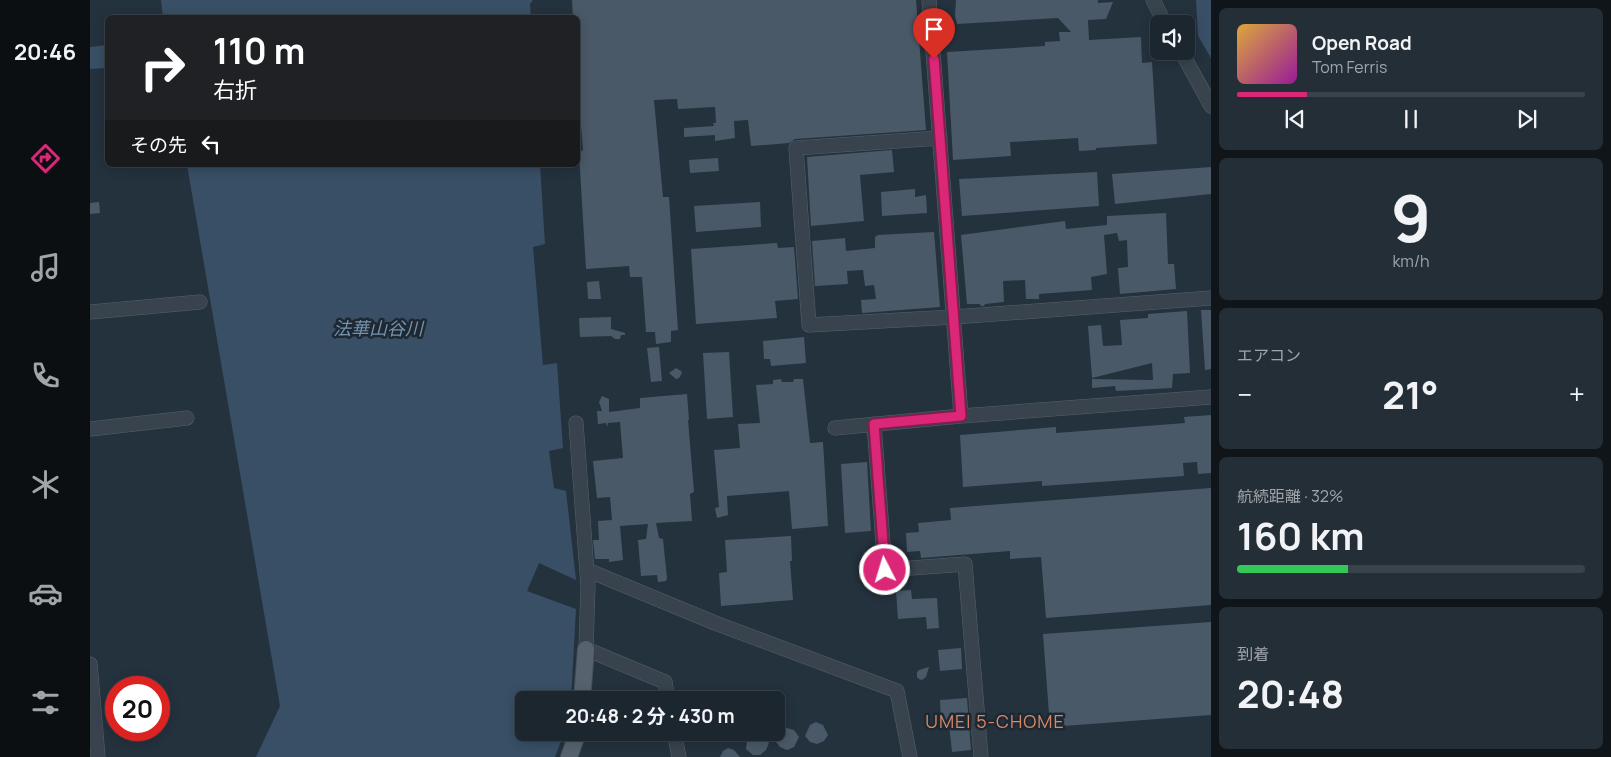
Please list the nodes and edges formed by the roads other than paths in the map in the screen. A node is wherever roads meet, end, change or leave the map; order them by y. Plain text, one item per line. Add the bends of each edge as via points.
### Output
1 (929, 0) edge
2 (1153, 0) edge
3 (1160, 15) edge
4 (1186, 60) edge
5 (1211, 106) edge
6 (940, 138) junction
7 (1211, 298) edge
8 (200, 302) dead end
9 (90, 312) edge
10 (954, 317) junction
11 (1211, 397) edge
12 (961, 416) junction
13 (187, 418) dead end
14 (576, 423) dead end
15 (874, 424) junction
16 (835, 428) dead end
17 (90, 429) edge
18 (587, 570) junction
19 (586, 649) junction
20 (90, 664) edge
21 (583, 691) edge
22 (666, 691) edge
23 (575, 741) edge
24 (676, 741) edge
25 (98, 757) edge
26 (569, 757) edge
27 (679, 757) edge
28 (910, 757) edge
29 (981, 757) edge

1 - 6 street
2 - 3 street
4 - 5 street
6 - 10 street
6 - 10 street via 796,148 809,325
7 - 10 street
8 - 9 street
10 - 12 street
11 - 12 street
12 - 15 street
13 - 17 street
14 - 18 street
15 - 16 street
15 - 29 street via 885,570 965,564
18 - 19 street
18 - 28 street via 715,623 897,691
19 - 21 main road
19 - 22 street via 665,682
20 - 25 street
23 - 26 main road
24 - 27 street

